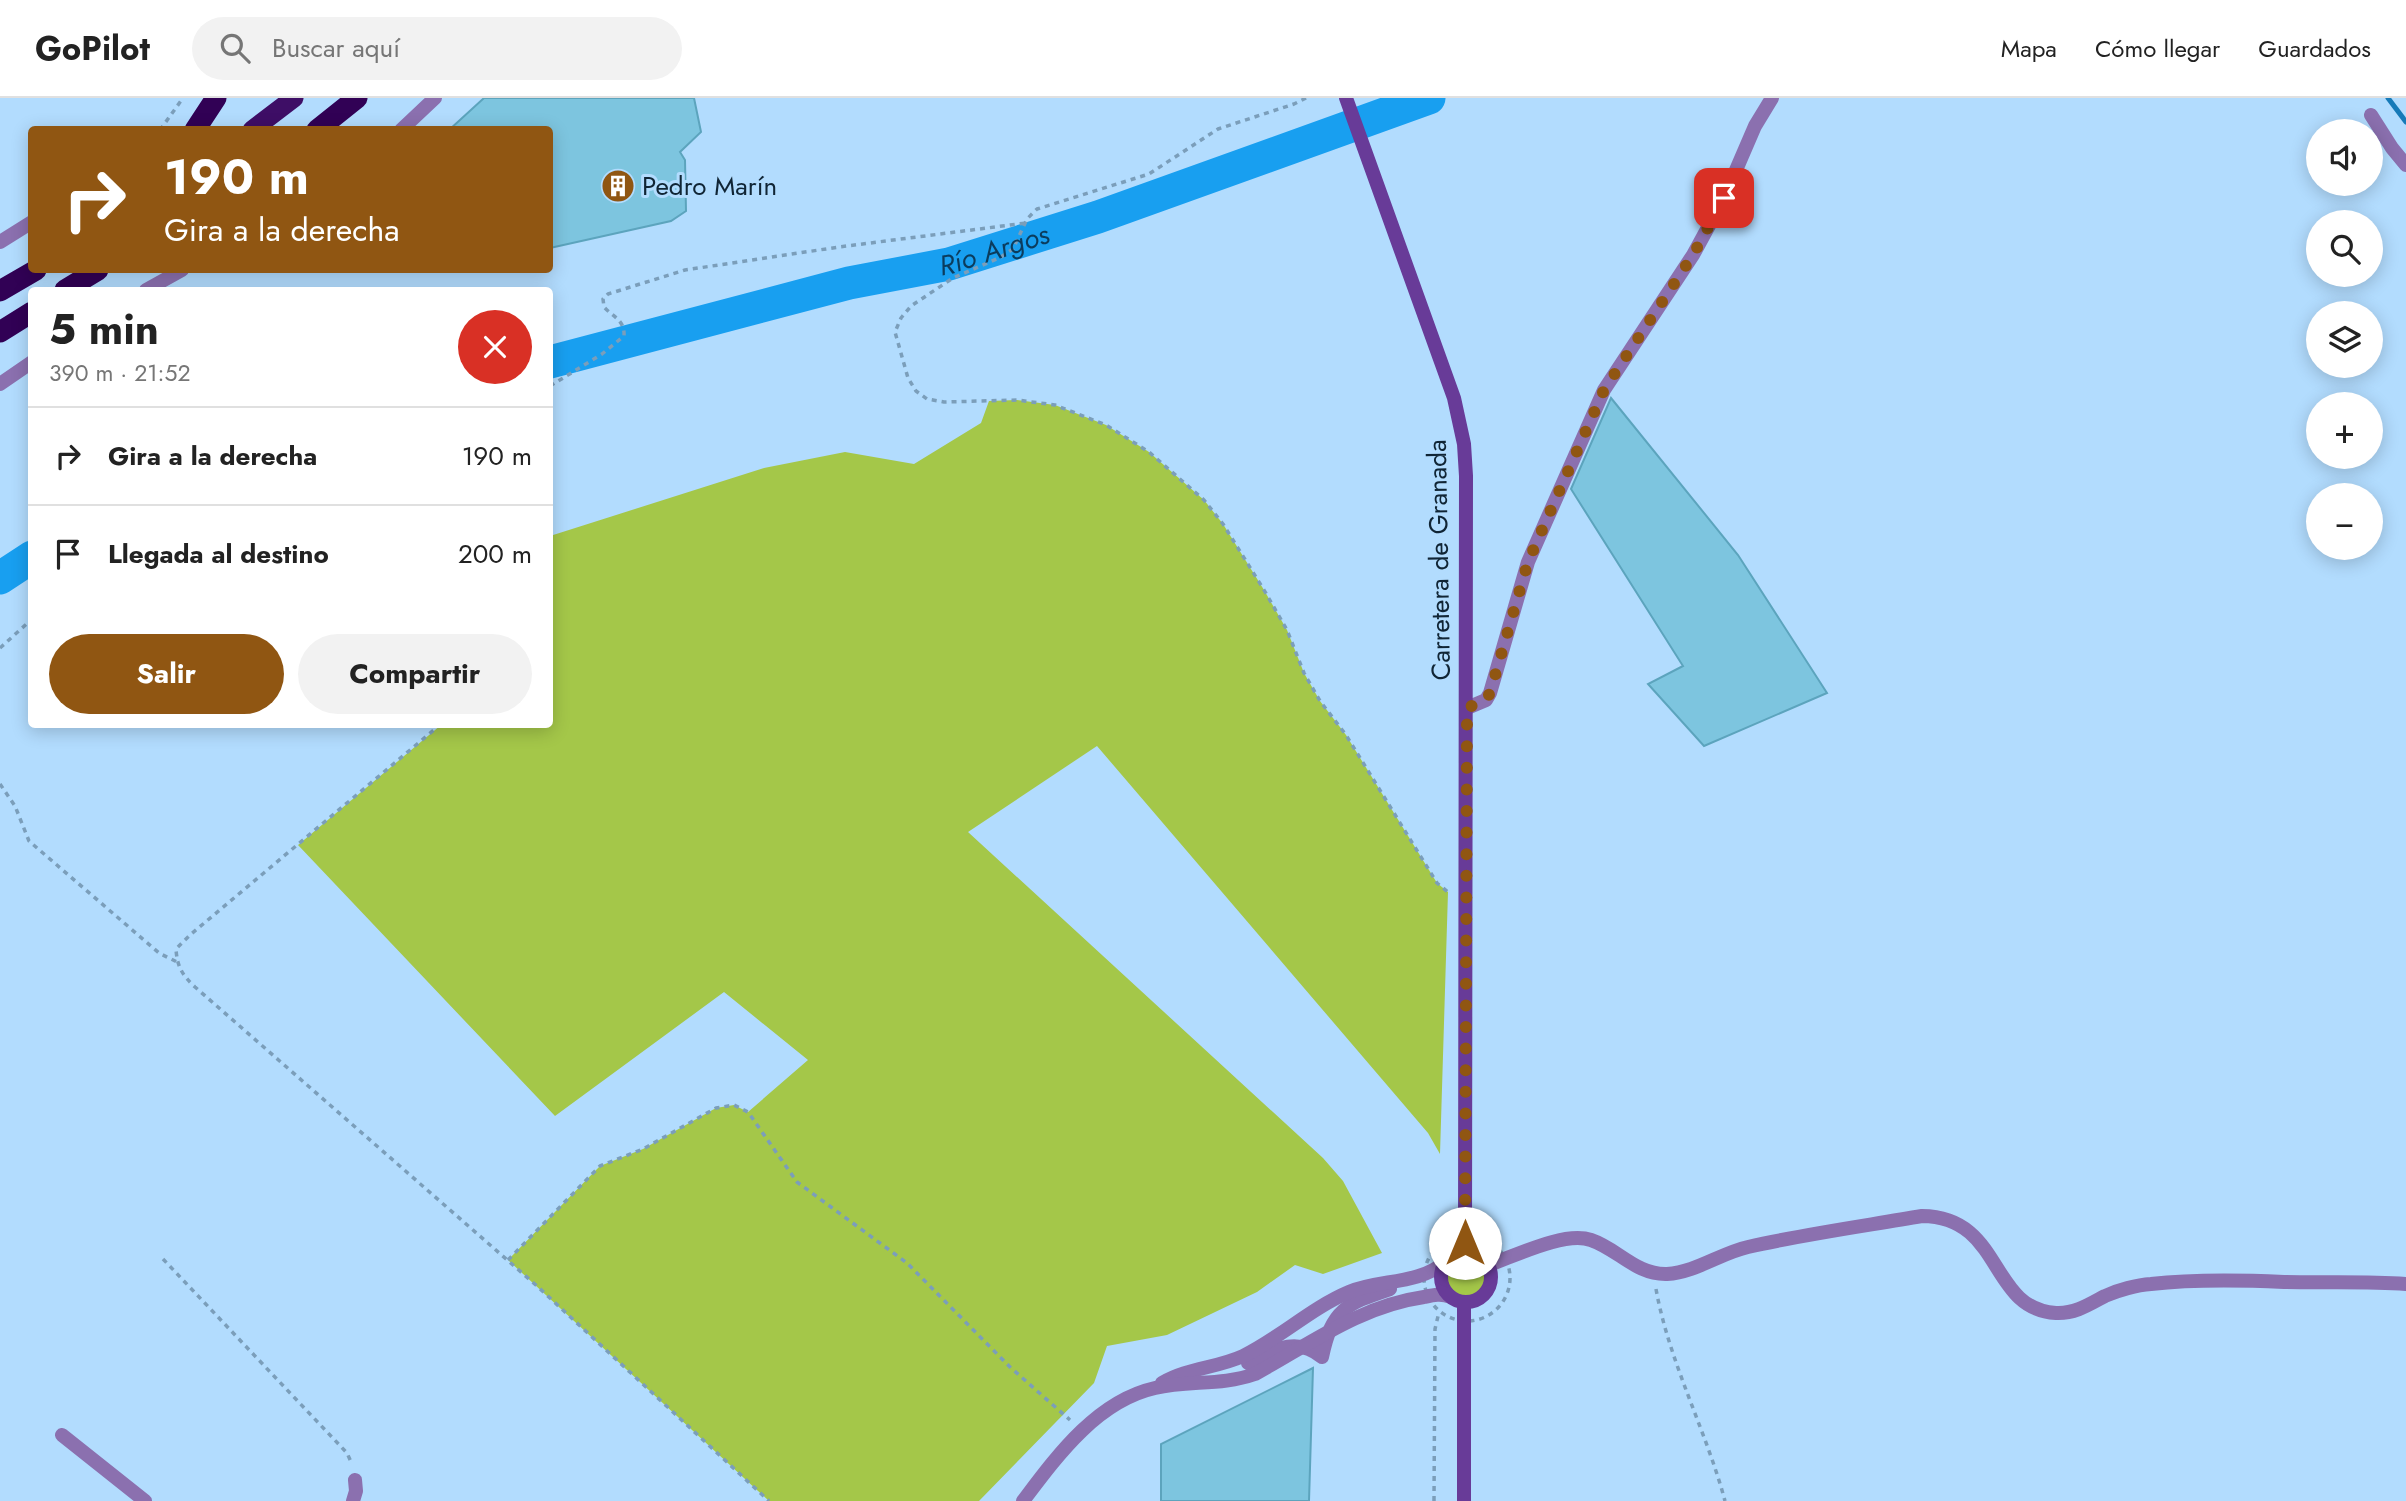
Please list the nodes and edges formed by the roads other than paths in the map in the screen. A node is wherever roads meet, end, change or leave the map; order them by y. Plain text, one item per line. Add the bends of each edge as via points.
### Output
1 (216, 98) edge
2 (294, 98) edge
3 (357, 98) edge
4 (435, 98) edge
5 (1346, 98) edge
6 (1772, 98) edge
7 (2371, 115) dead end
8 (198, 126) edge
9 (257, 126) edge
10 (322, 126) edge
11 (405, 126) edge
12 (2406, 165) edge
13 (28, 224) edge
14 (0, 242) edge
15 (31, 273) edge
16 (93, 273) edge
17 (177, 273) edge
18 (70, 287) edge
19 (151, 287) edge
20 (0, 291) edge
21 (28, 314) edge
22 (0, 332) edge
23 (28, 365) edge
24 (0, 384) edge
25 (1467, 708) junction
26 (1465, 1251) junction
27 (1445, 1262) junction
28 (1489, 1265) junction
29 (1417, 1277) junction
30 (2406, 1284) edge
31 (1457, 1299) junction
32 (1329, 1332) junction
33 (1304, 1346) junction
34 (1199, 1370) junction
35 (1155, 1388) junction
36 (62, 1435) dead end
37 (355, 1480) road end
38 (145, 1501) edge
39 (353, 1501) edge
40 (1023, 1501) edge
41 (1464, 1501) edge

1 - 8 highway
2 - 9 highway
3 - 10 highway
4 - 11 street
5 - 25 main road, Carretera de Granada via 1454,398 1464,444
6 - 25 street via 1693,255 1604,390 1528,562 1490,693 1486,700
7 - 12 street
13 - 14 street
15 - 20 highway
16 - 18 highway
17 - 19 street
21 - 22 highway
23 - 24 street
25 - 26 main road, Carretera de Granada
26 - 27 main road
26 - 28 main road via 1479,1254
27 - 29 street
27 - 31 main road via 1441,1277 1445,1291
28 - 30 street via 1577,1237 1592,1240 1653,1274 1670,1273 1746,1247 1939,1216 1981,1242 2017,1297 2056,1313 2074,1311 2107,1295 2173,1282 2357,1280
28 - 31 main road via 1491,1280 1485,1294
29 - 32 street via 1342,1309
29 - 34 street via 1347,1293 1245,1354
31 - 32 street via 1442,1294 1386,1304
31 - 41 main road via 1464,1321
32 - 33 street via 1322,1357
33 - 34 street via 1283,1346 1236,1367
33 - 35 street via 1243,1379
34 - 35 street via 1170,1378
35 - 40 street via 1100,1414
36 - 38 street
37 - 39 street

